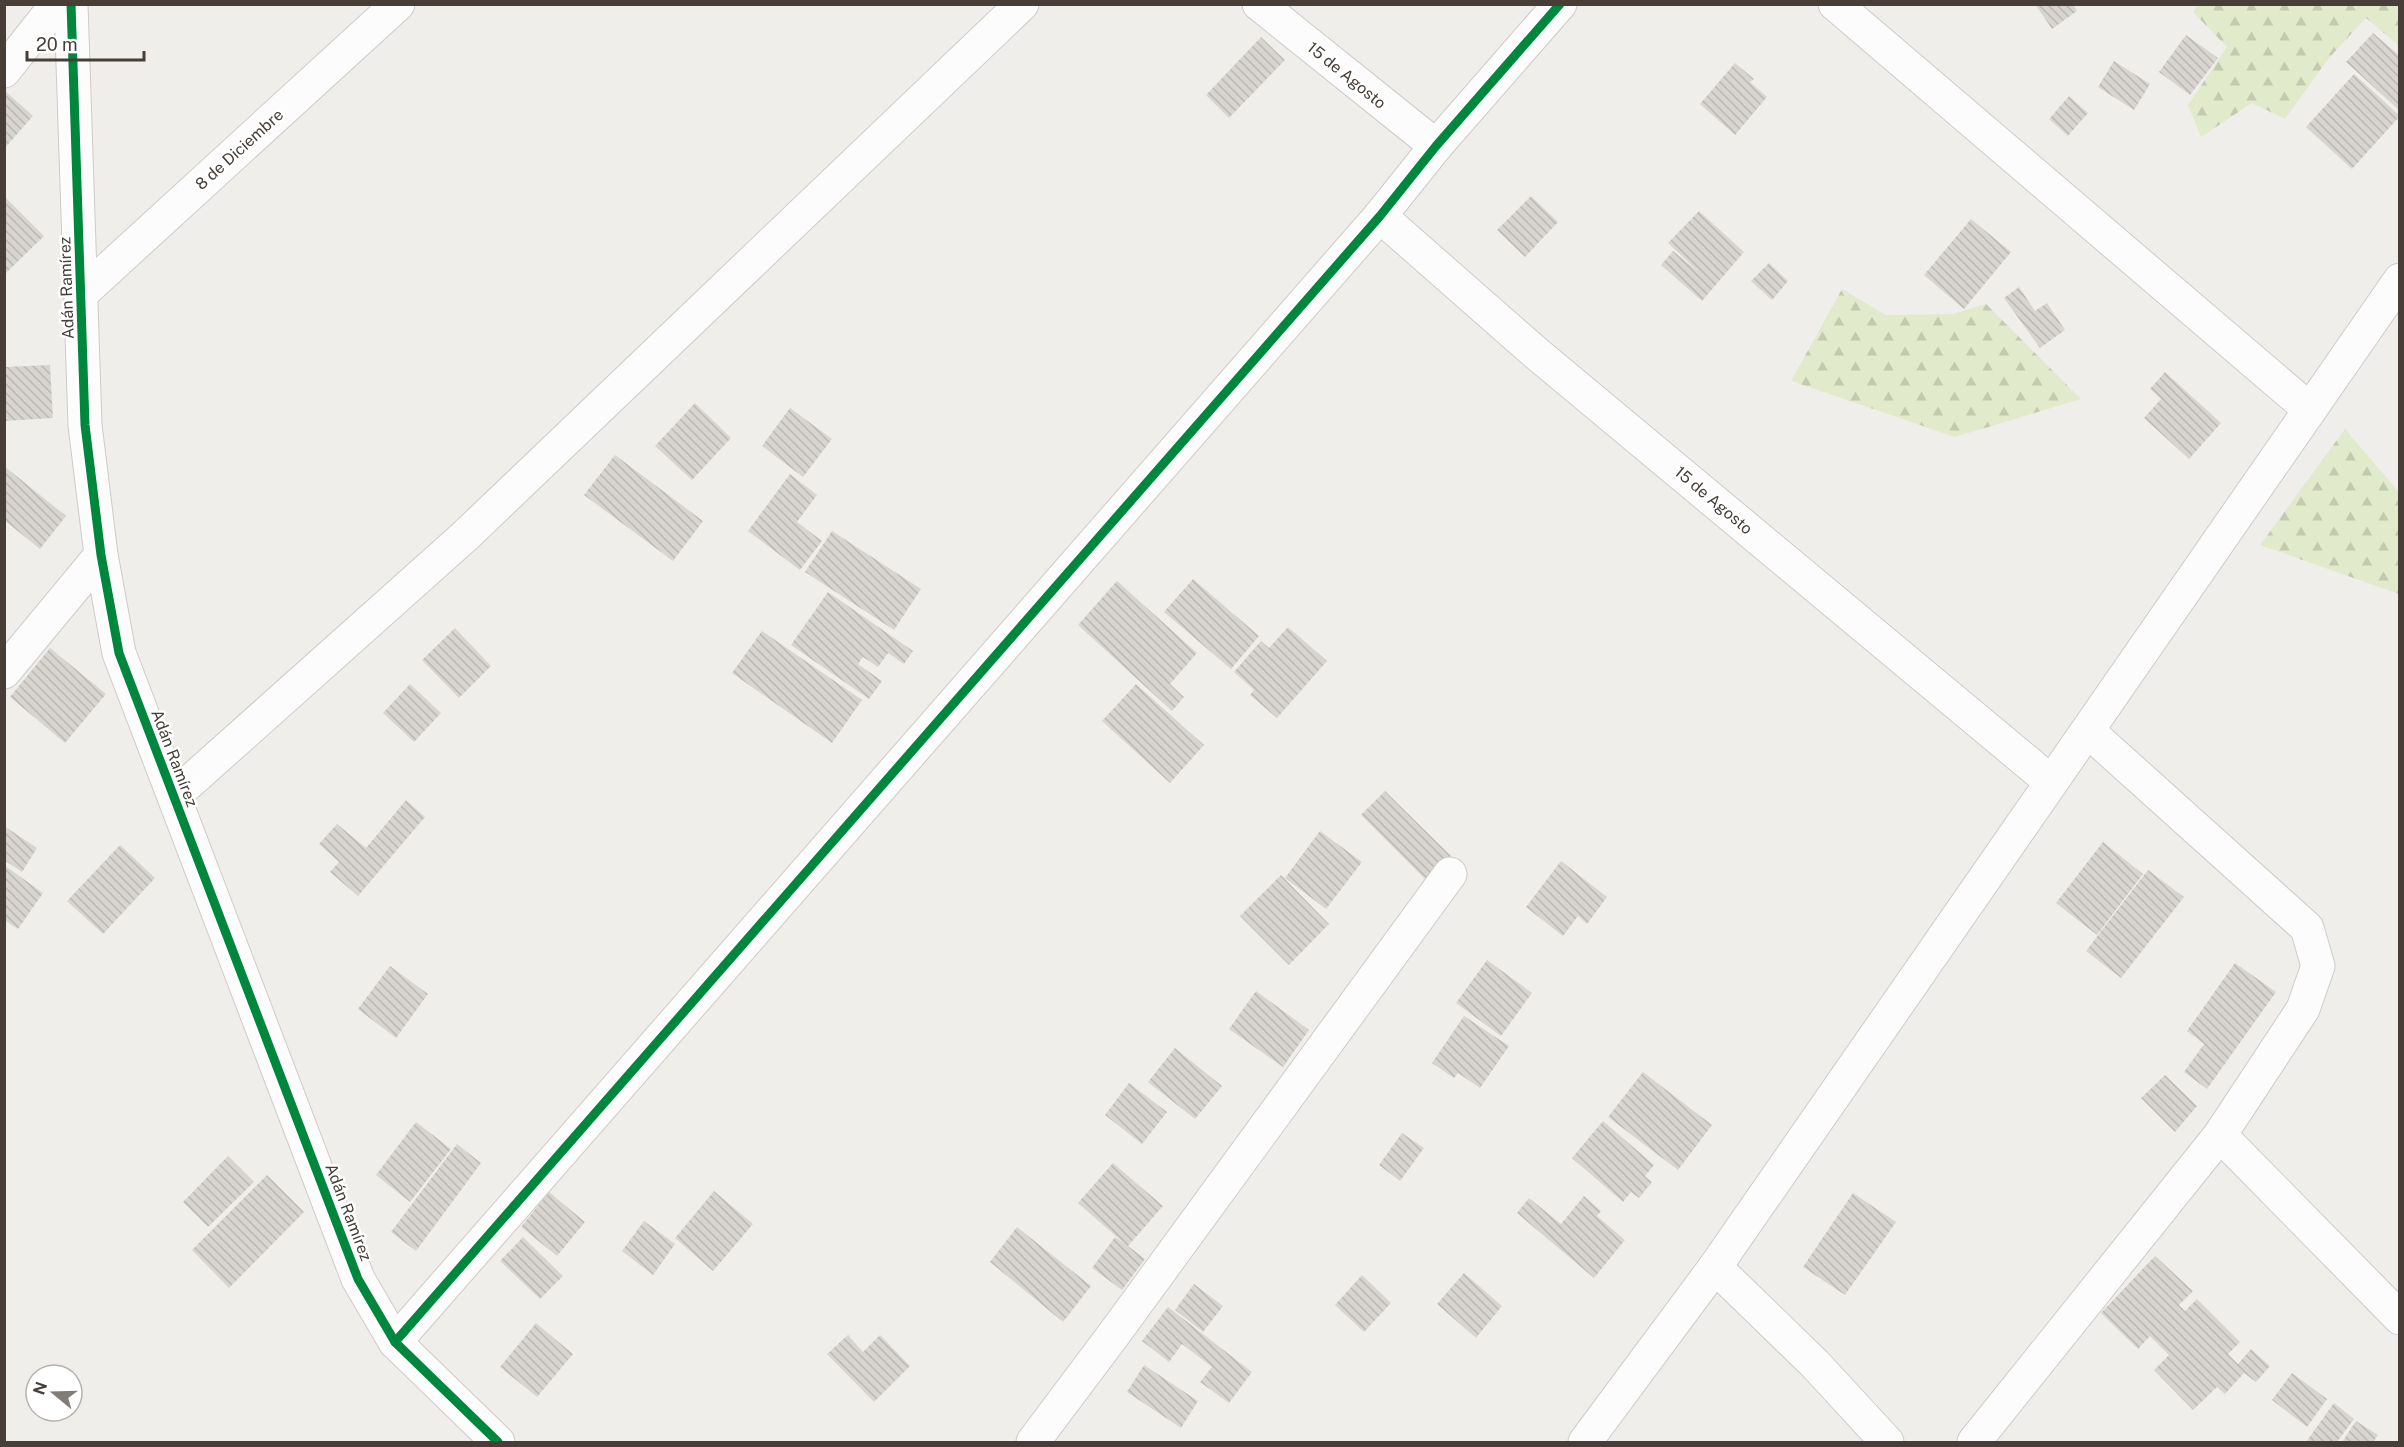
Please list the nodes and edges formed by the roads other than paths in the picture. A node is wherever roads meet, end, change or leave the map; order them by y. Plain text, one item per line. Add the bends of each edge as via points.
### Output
1 (57, 4) edge
2 (71, 4) edge
3 (398, 4) edge
4 (1022, 4) edge
5 (1258, 4) edge
6 (1560, 4) edge
7 (1835, 4) edge
8 (4, 71) edge
9 (1436, 146) junction
10 (1380, 216) junction
11 (2400, 280) edge
12 (81, 294) junction
13 (2309, 409) junction
14 (101, 555) junction
15 (4, 672) edge
16 (2088, 731) junction
17 (2050, 781) junction
18 (174, 796) junction
19 (1450, 874) dead end
20 (2220, 1135) junction
21 (1714, 1267) junction
22 (2400, 1318) edge
23 (395, 1342) junction
24 (498, 1443) edge
25 (1032, 1443) edge
26 (1585, 1443) edge
27 (1887, 1443) edge
28 (1974, 1443) edge

1 - 8 street
2 - 12 street, Adán Ramírez
3 - 12 street, 8 de Diciembre
4 - 18 street via 464,537
5 - 9 street, 15 de Agosto
6 - 9 street
7 - 13 street
9 - 10 street
10 - 17 street, 15 de Agosto via 1536,353
10 - 23 street
11 - 13 street
12 - 14 street, Adán Ramírez via 85,425
13 - 16 street
14 - 15 street
14 - 18 street, Adán Ramírez via 119,653
16 - 17 street
16 - 20 street via 2307,928 2318,966 2303,1009
17 - 21 street
18 - 23 street, Adán Ramírez via 358,1279
19 - 25 street
20 - 22 street
20 - 28 street
21 - 26 street
21 - 27 street via 1815,1364
23 - 24 street, Adán Ramírez

